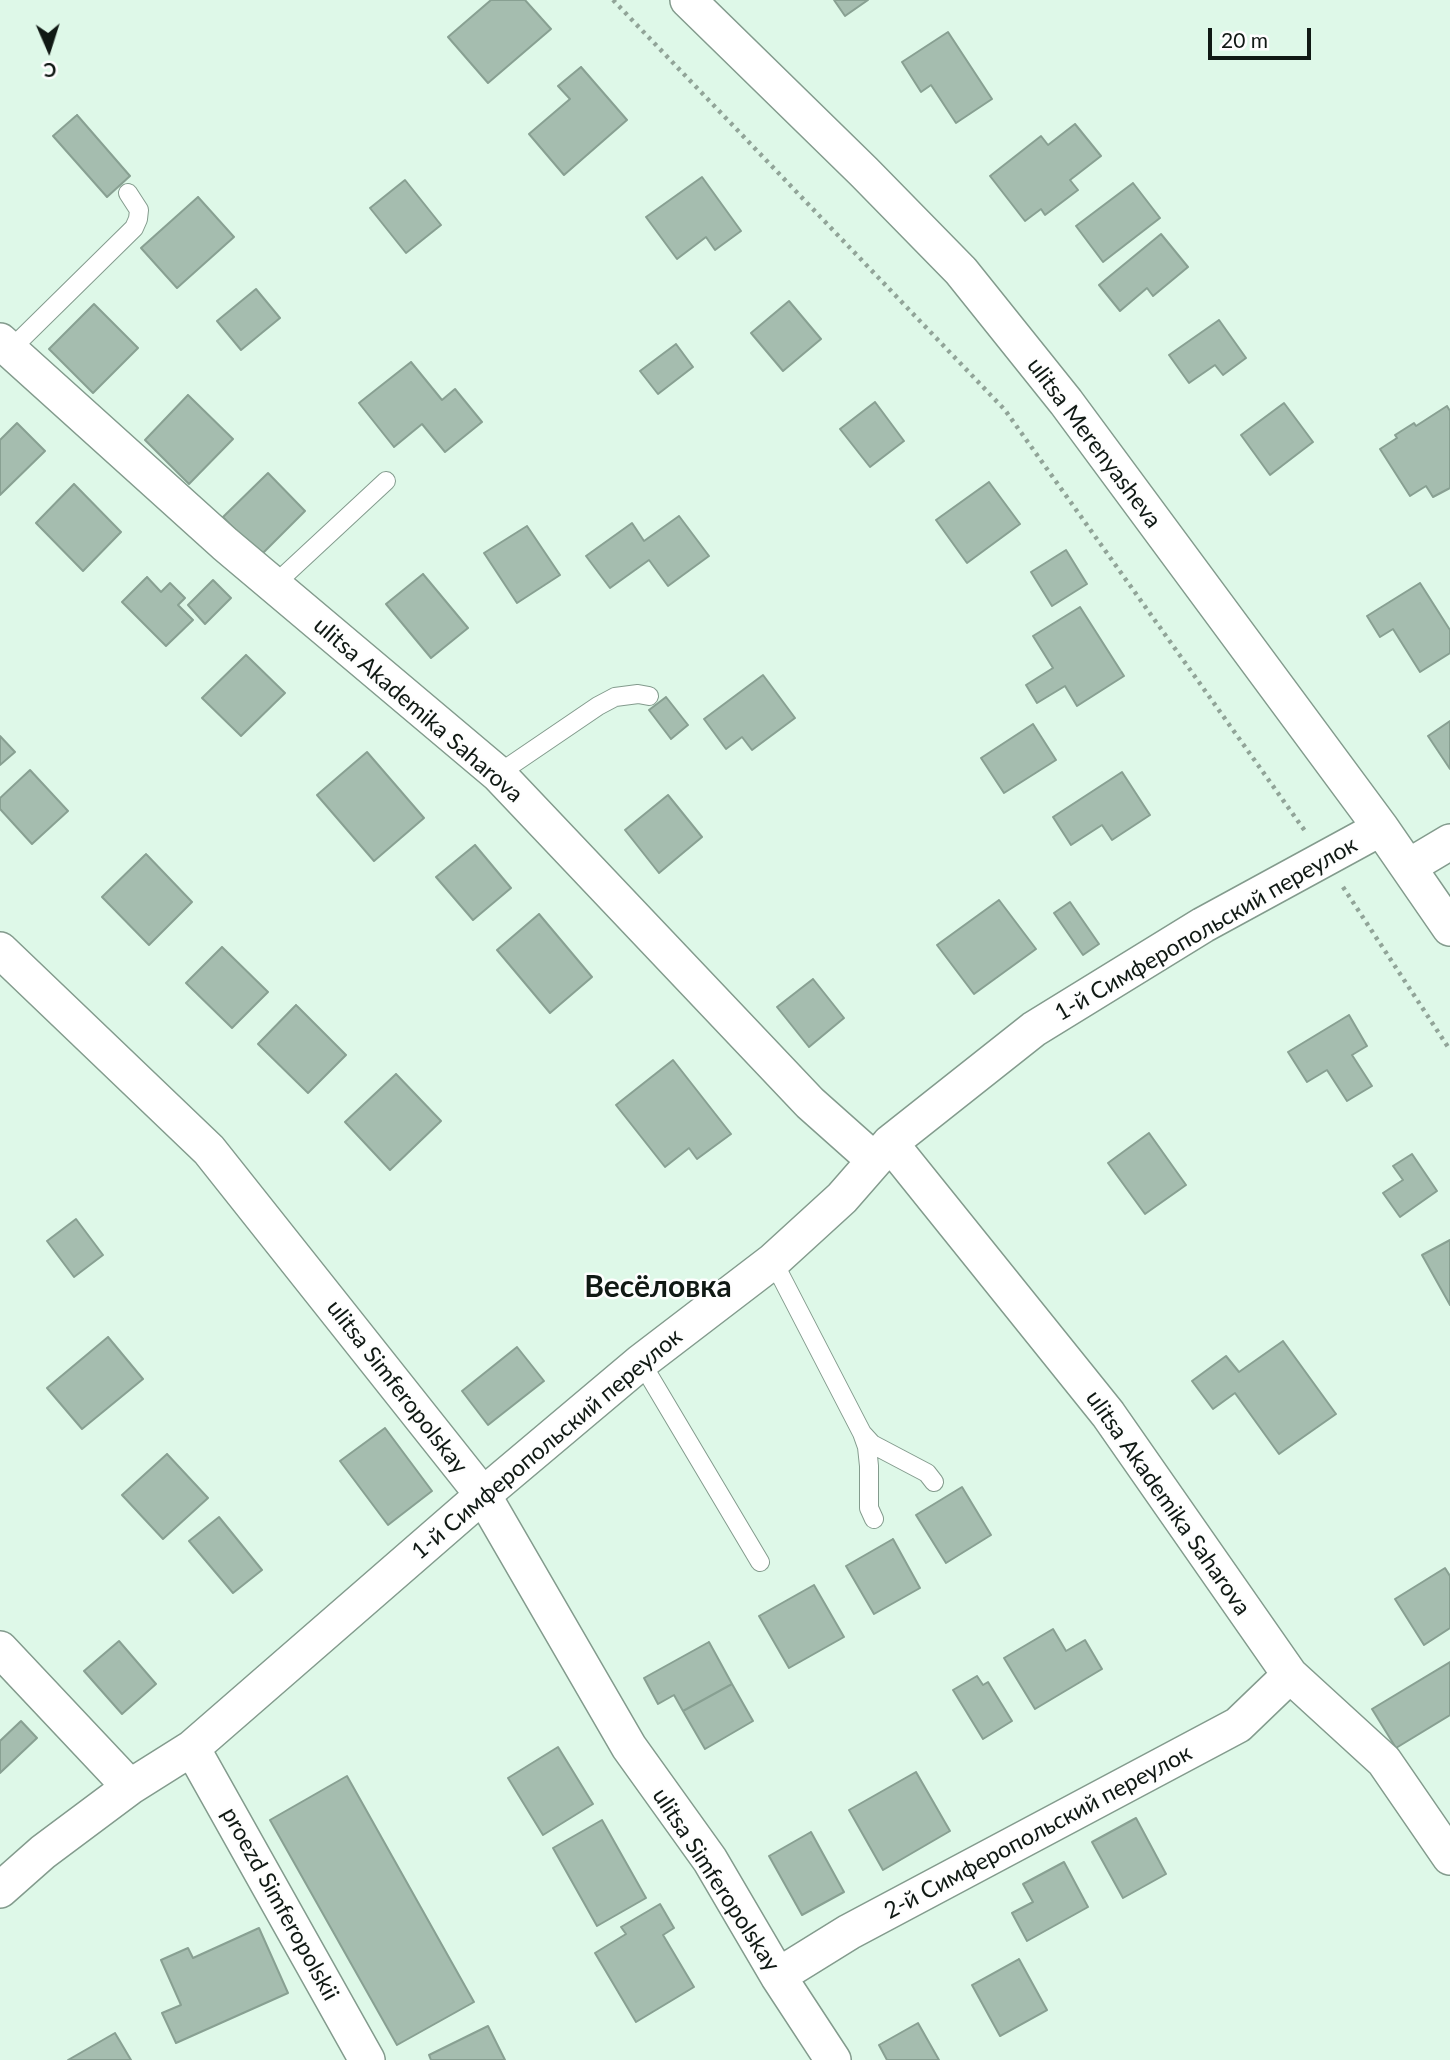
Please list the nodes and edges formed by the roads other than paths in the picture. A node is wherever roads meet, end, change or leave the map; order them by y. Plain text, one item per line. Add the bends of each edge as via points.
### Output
1 (688, 0) edge
2 (128, 194) dead end
3 (5, 345) edge
4 (386, 481) dead end
5 (274, 585) junction
6 (649, 696) dead end
7 (498, 774) junction
8 (1381, 828) junction
9 (1450, 842) edge
10 (1408, 867) junction
11 (1450, 928) edge
12 (0, 950) edge
13 (882, 1152) junction
14 (772, 1261) junction
15 (641, 1362) junction
16 (862, 1433) junction
17 (933, 1482) dead end
18 (483, 1496) junction
19 (874, 1519) dead end
20 (760, 1562) dead end
21 (0, 1649) edge
22 (1290, 1675) junction
23 (192, 1748) junction
24 (130, 1787) junction
25 (1450, 1857) edge
26 (0, 1890) edge
27 (778, 1976) junction
28 (367, 2060) edge
29 (833, 2060) edge

1 - 8 street, ulitsa Merenyasheva via 961,271 1066,402
2 - 3 lane via 139,209 134,228
3 - 5 street, ulitsa Akademika Saharova
4 - 5 lane
5 - 7 street, ulitsa Akademika Saharova
6 - 7 lane via 615,697
7 - 13 street, ulitsa Akademika Saharova via 810,1103
8 - 10 street, ulitsa Merenyasheva
8 - 13 street, 1-й Симферопольский переулок via 1203,925 1034,1030
9 - 10 street
10 - 11 street, ulitsa Merenyasheva
12 - 18 street, ulitsa Simferopolskay via 209,1150
13 - 14 street, 1-й Симферопольский переулок via 842,1198
13 - 22 street, ulitsa Akademika Saharova via 1108,1414
14 - 15 street, 1-й Симферопольский переулок
14 - 16 lane
15 - 18 street, 1-й Симферопольский переулок
15 - 20 lane
16 - 17 lane
16 - 19 lane
18 - 23 street, 1-й Симферопольский переулок
18 - 27 street, ulitsa Simferopolskay via 629,1747 710,1860
21 - 24 street
22 - 25 street, ulitsa Akademika Saharova via 1384,1761
22 - 27 street, 2-й Симферопольский переулок via 1238,1725 849,1932
23 - 24 street, 1-й Симферопольский переулок
23 - 28 street, proezd Simferopolskii
24 - 26 street, 1-й Симферопольский переулок
27 - 29 street, ulitsa Simferopolskay

